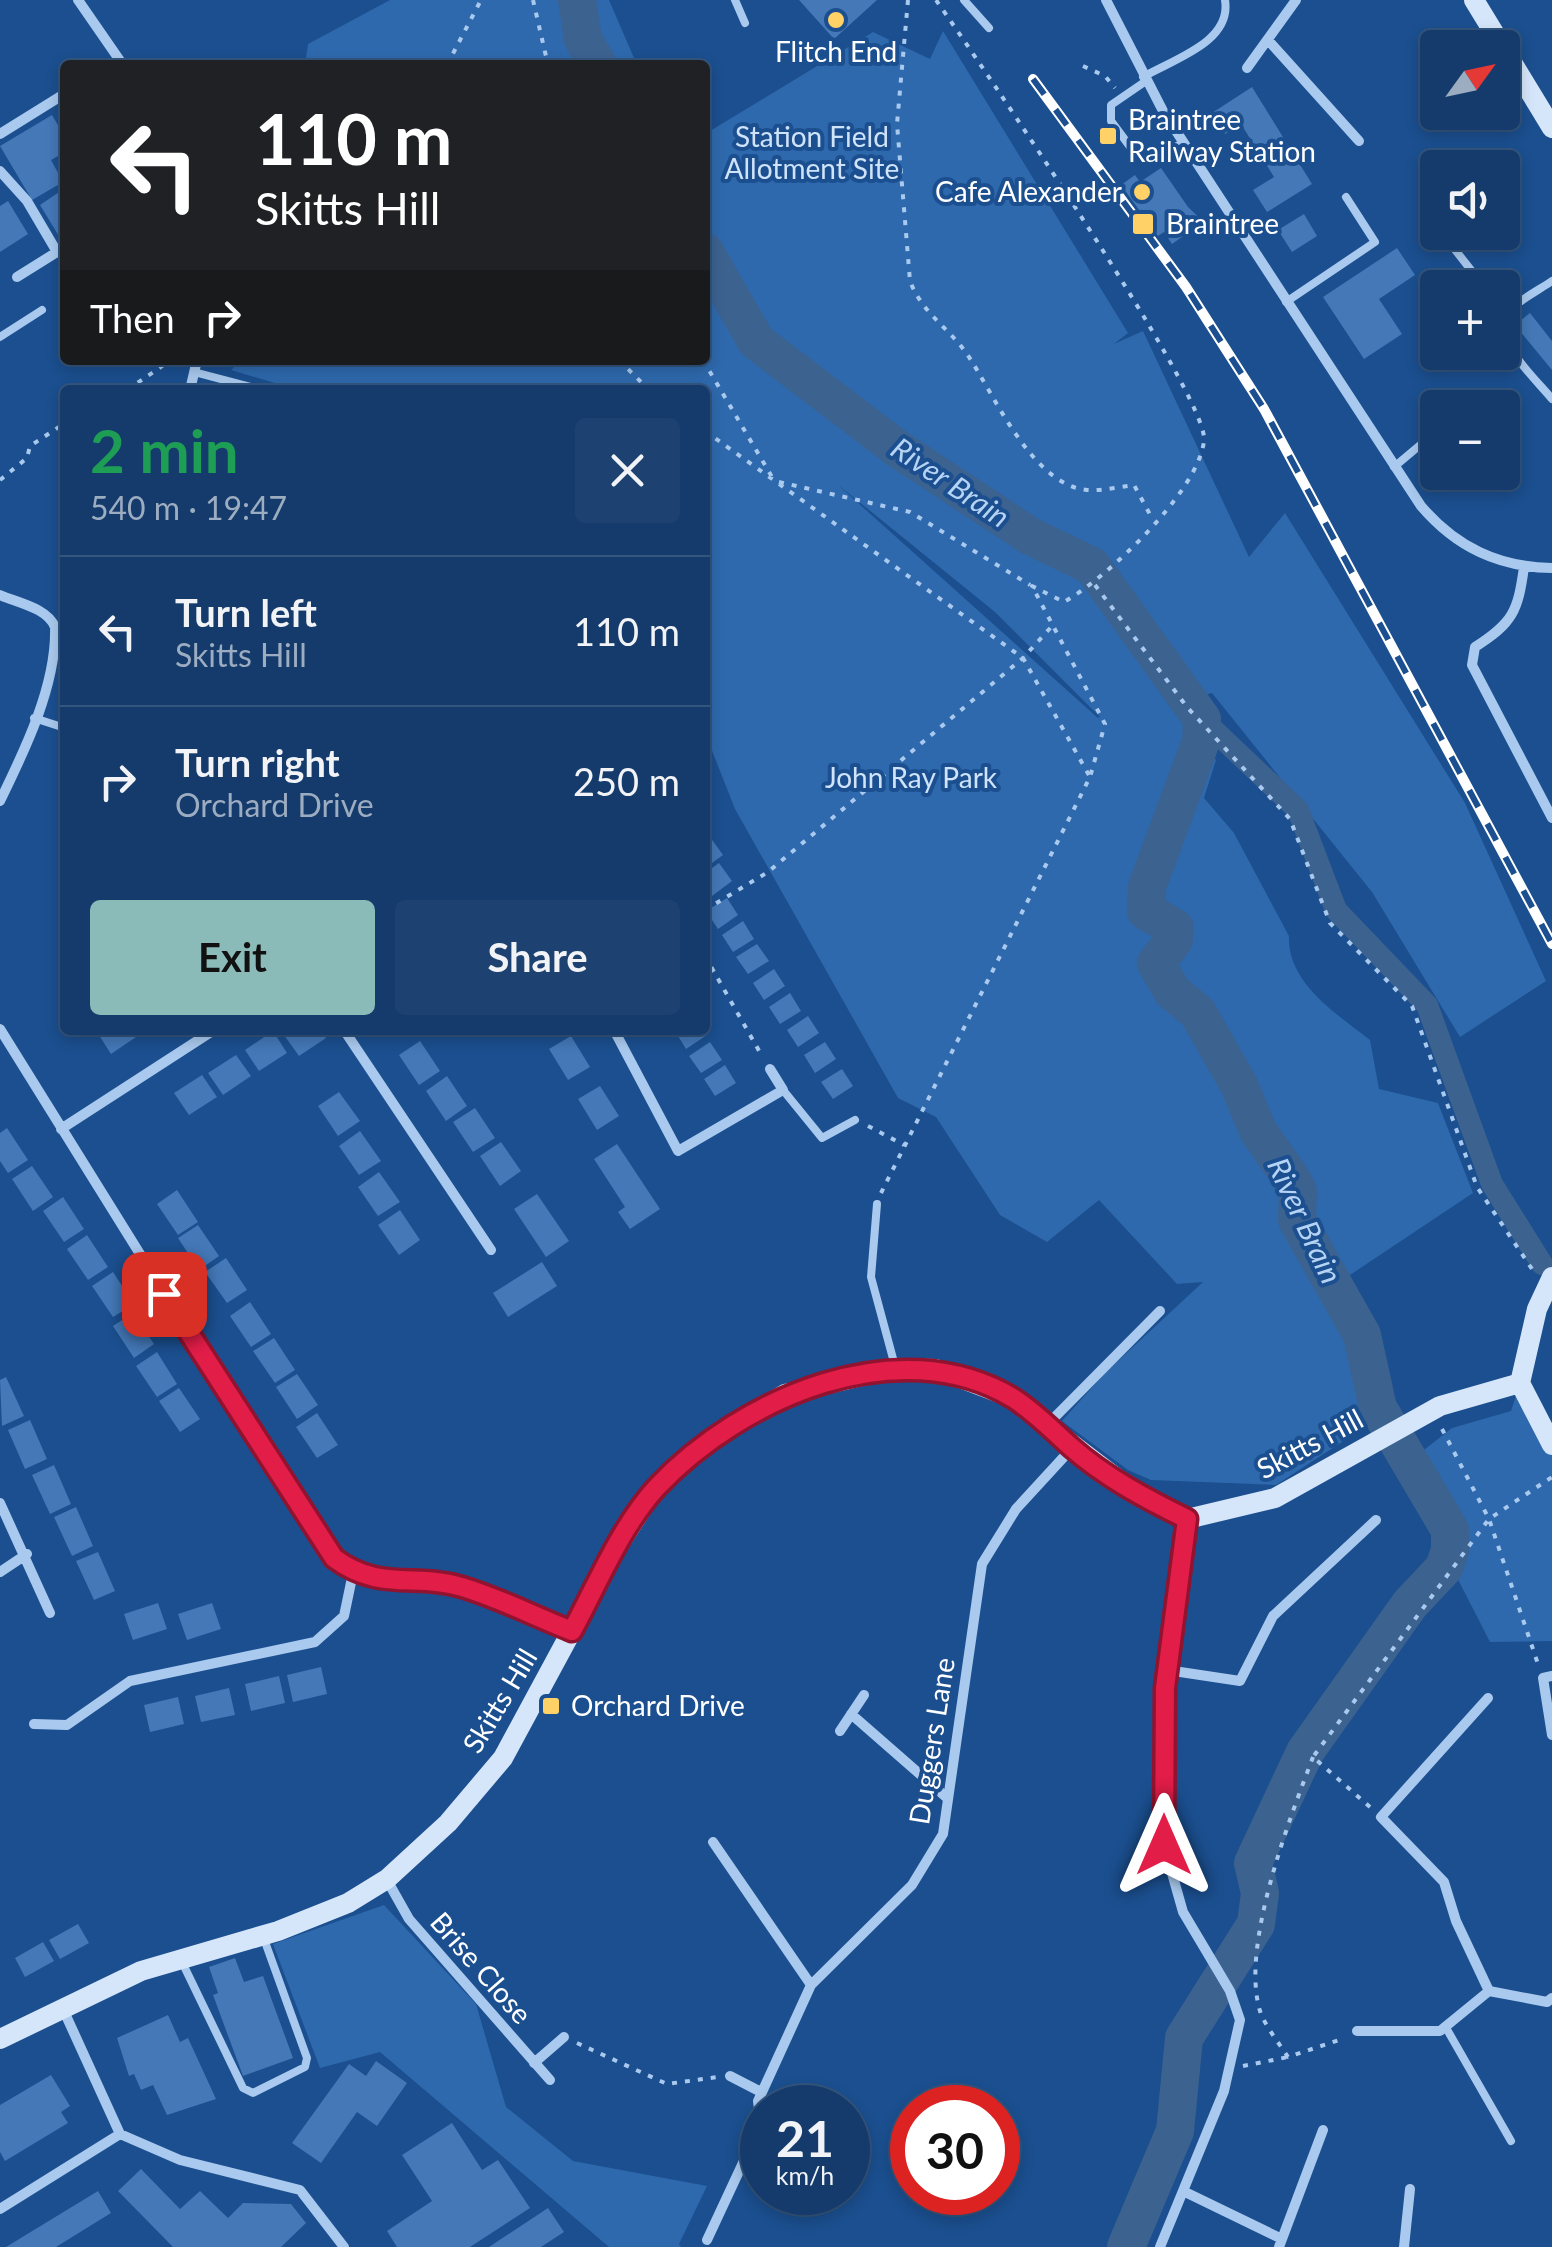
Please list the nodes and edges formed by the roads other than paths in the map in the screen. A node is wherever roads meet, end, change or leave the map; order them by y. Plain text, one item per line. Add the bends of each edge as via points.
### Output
1 (78, 0) edge
2 (735, 0) edge
3 (964, 0) edge
4 (1106, 0) edge
5 (1225, 0) edge
6 (1296, 0) edge
7 (1474, 0) edge
8 (745, 22) dead end
9 (989, 28) dead end
10 (1268, 40) junction
11 (119, 60) edge
12 (1246, 68) dead end
13 (1144, 79) junction
14 (60, 97) edge
15 (1552, 128) edge
16 (0, 134) edge
17 (1359, 141) dead end
18 (1183, 143) junction
19 (0, 172) edge
20 (1346, 197) dead end
21 (1455, 250) edge
22 (1471, 270) edge
23 (18, 278) dead end
24 (1552, 281) edge
25 (1520, 301) edge
26 (1286, 302) junction
27 (42, 310) dead end
28 (0, 337) edge
29 (1520, 357) edge
30 (196, 366) edge
31 (248, 385) edge
32 (1552, 399) edge
33 (1420, 445) edge
34 (1394, 466) junction
35 (1524, 567) junction
36 (1552, 568) edge
37 (0, 596) edge
38 (60, 626) edge
39 (34, 718) junction
40 (60, 726) edge
41 (0, 800) edge
42 (1552, 818) edge
43 (0, 1029) edge
44 (206, 1035) edge
45 (347, 1035) edge
46 (617, 1035) edge
47 (770, 1069) road end
48 (784, 1090) junction
49 (855, 1120) road end
50 (61, 1129) junction
51 (878, 1204) road end
52 (491, 1250) dead end
53 (1549, 1283) edge
54 (1160, 1311) dead end
55 (896, 1368) junction
56 (1520, 1384) junction
57 (1048, 1424) junction
58 (1552, 1445) edge
59 (1072, 1448) junction
60 (0, 1503) edge
61 (1187, 1519) junction
62 (1376, 1520) dead end
63 (26, 1554) junction
64 (0, 1572) edge
65 (353, 1573) junction
66 (50, 1612) dead end
67 (572, 1631) junction
68 (1167, 1670) junction
69 (1547, 1678) edge
70 (864, 1695) dead end
71 (1488, 1698) dead end
72 (851, 1714) junction
73 (34, 1724) dead end
74 (840, 1731) dead end
75 (1552, 1735) edge
76 (946, 1797) junction
77 (713, 1842) dead end
78 (387, 1879) junction
79 (263, 1935) junction
80 (180, 1957) junction
81 (811, 1985) junction
82 (1488, 1992) junction
83 (1552, 1998) edge
84 (62, 2008) junction
85 (1445, 2026) junction
86 (1357, 2031) road end
87 (564, 2037) road end
88 (0, 2039) edge
89 (534, 2062) junction
90 (730, 2076) road end
91 (550, 2080) dead end
92 (747, 2085) edge
93 (764, 2085) edge
94 (1323, 2130) dead end
95 (120, 2134) junction
96 (1511, 2141) dead end
97 (740, 2168) edge
98 (1410, 2189) dead end
99 (1183, 2191) junction
100 (0, 2210) edge
101 (707, 2240) dead end
102 (1280, 2243) edge
103 (344, 2247) edge
104 (1160, 2247) edge
105 (1404, 2247) edge

1 - 11 street
2 - 8 lane
3 - 9 lane
4 - 13 street
5 - 13 lane via 1218,34
6 - 10 street
7 - 15 street
10 - 12 street
10 - 17 street
13 - 18 street
13 - 18 lane via 1111,105 1111,120 1141,156 1151,159
14 - 16 street
18 - 26 street
19 - 23 street via 27,201 57,252
20 - 26 lane via 1375,242
21 - 22 lane
24 - 25 lane
26 - 34 street
27 - 28 lane
29 - 32 lane
30 - 31 lane
33 - 34 lane
34 - 35 street via 1420,506 1452,536 1486,557
35 - 36 street
35 - 42 street via 1520,603 1504,629 1476,647 1472,665
37 - 38 street
38 - 39 street
39 - 40 lane
39 - 41 street
43 - 50 street
44 - 50 street
45 - 52 street
46 - 48 street via 678,1151
47 - 48 street
48 - 49 lane via 822,1138
50 - 65 street via 308,1524
51 - 55 lane via 871,1278
53 - 56 street
54 - 57 street
55 - 57 street, Skitts Hill via 936,1369 1010,1397
55 - 67 street, Skitts Hill via 786,1394 708,1440 654,1490
56 - 58 street
56 - 61 street, Skitts Hill via 1433,1411 1275,1498
57 - 59 street, Skitts Hill
59 - 61 street, Skitts Hill via 1140,1497
59 - 76 street, Duggers Lane via 1016,1509 982,1564
60 - 63 street
61 - 68 street
62 - 68 street via 1273,1616 1240,1681
63 - 64 street
63 - 66 street
65 - 67 street via 459,1586
65 - 73 street via 344,1616 314,1642 130,1681 67,1725
67 - 78 street, Skitts Hill via 503,1758 448,1823
68 - 99 street via 1164,1845 1183,1912 1240,2020 1232,2069
69 - 75 street
70 - 72 street
71 - 82 street via 1381,1817 1444,1882
72 - 74 street
72 - 76 street
76 - 81 street, Duggers Lane via 943,1834 912,1886
77 - 81 street
78 - 79 street, Skitts Hill via 348,1903
78 - 89 street, Brise Close via 409,1919
79 - 80 street, Skitts Hill
79 - 80 lane via 308,2058 305,2067 253,2093 243,2088
80 - 84 street, Skitts Hill
81 - 93 street, Duggers Lane
82 - 83 street
82 - 85 street
84 - 88 street, Skitts Hill
84 - 95 street
85 - 86 street
85 - 96 lane
87 - 89 street
89 - 91 street, Brise Close
90 - 92 street
94 - 102 street
95 - 100 street
95 - 103 street via 180,2160 300,2190
97 - 101 street, Duggers Lane
98 - 105 street
99 - 102 street
99 - 104 street

